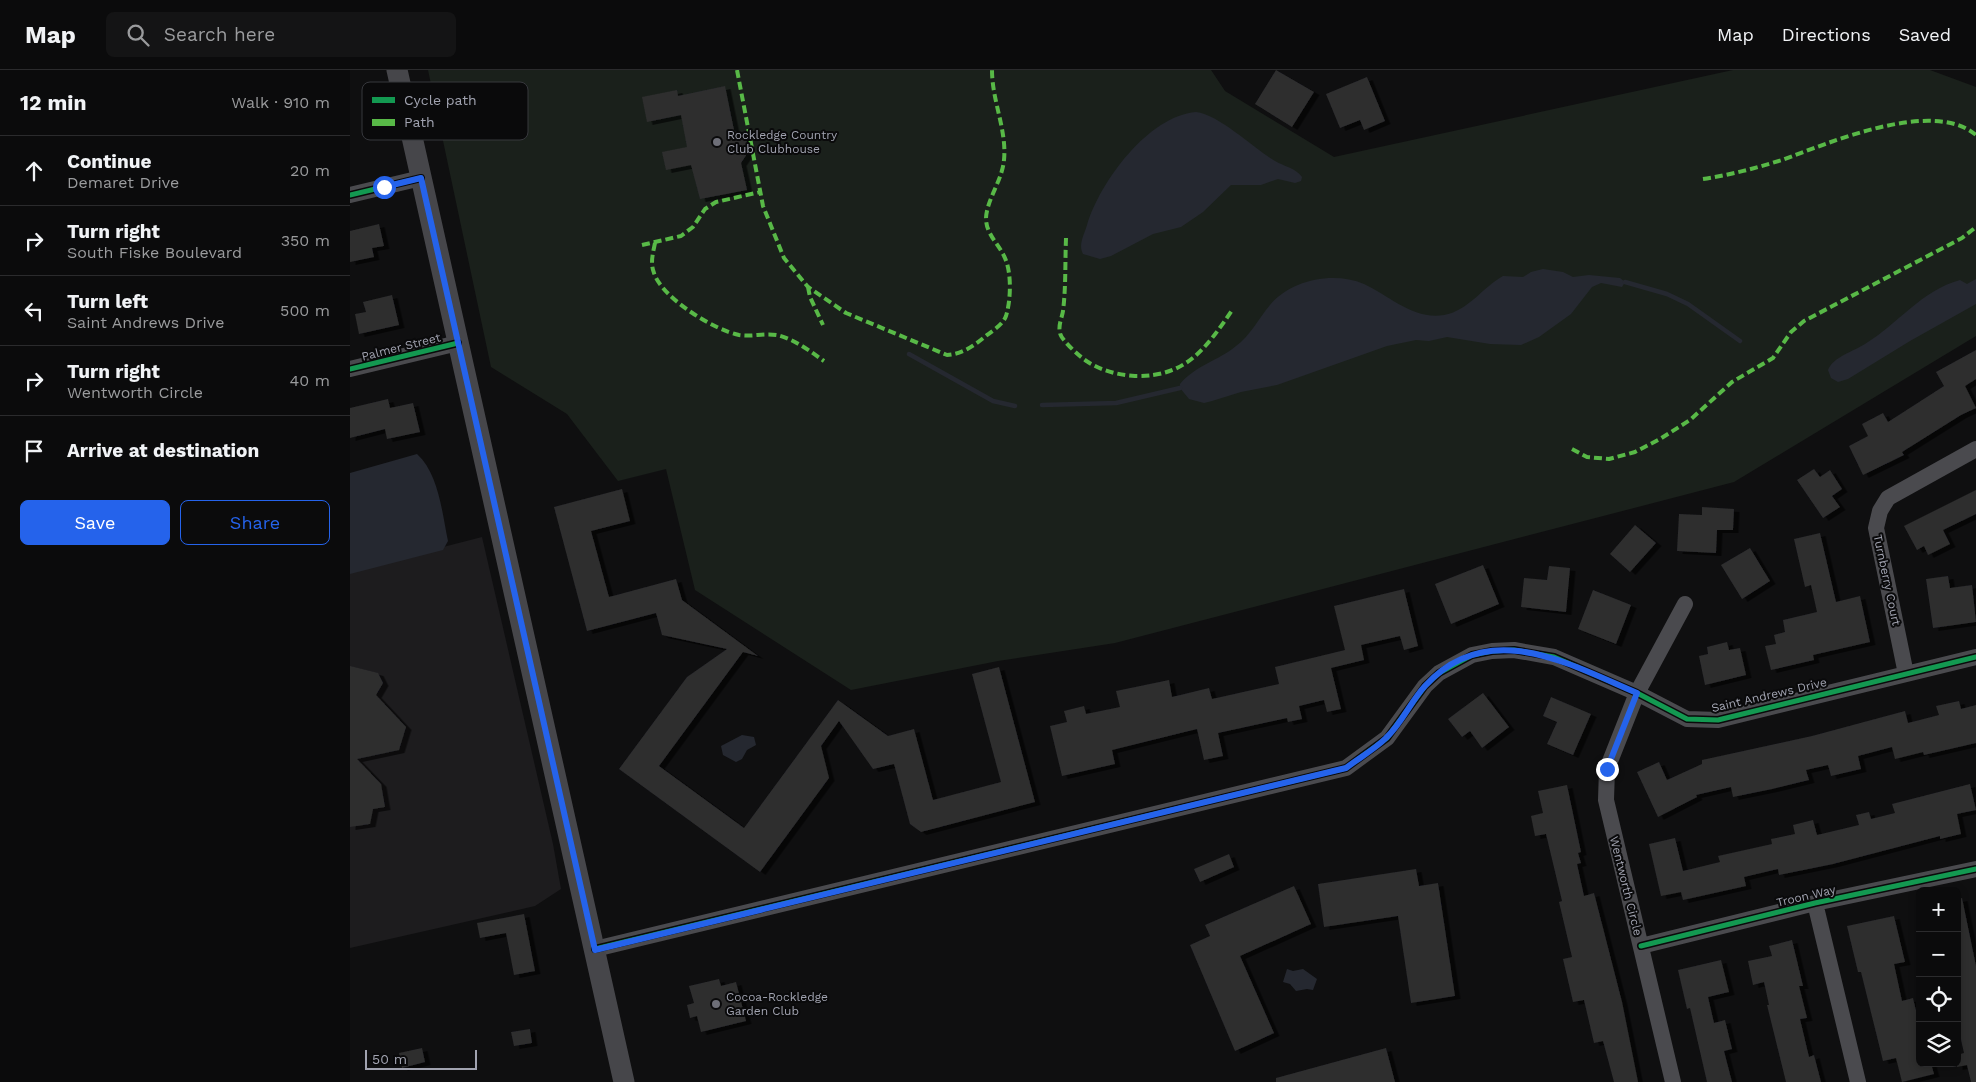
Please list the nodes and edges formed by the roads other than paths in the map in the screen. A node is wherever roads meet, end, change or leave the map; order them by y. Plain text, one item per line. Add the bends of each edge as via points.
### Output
1 (413, 140) edge
2 (421, 178) junction
3 (350, 195) edge
4 (458, 343) junction
5 (350, 369) edge
6 (1976, 449) edge
7 (1685, 604) dead end
8 (1976, 657) edge
9 (1906, 674) junction
10 (1637, 693) junction
11 (1976, 869) edge
12 (1815, 903) junction
13 (1641, 946) junction
14 (595, 950) junction
15 (624, 1082) edge
16 (1673, 1082) edge
17 (1858, 1082) edge

1 - 2 main road
2 - 3 street
2 - 4 main road
4 - 5 street, Palmer Street
4 - 14 main road
6 - 9 street, Turnberry Court via 1888,498 1880,511 1876,528
7 - 10 street, Wentworth Circle
8 - 9 street, Saint Andrews Drive
9 - 10 street, Saint Andrews Drive via 1718,720 1687,718
10 - 13 street, Wentworth Circle via 1607,769 1606,800
10 - 14 street, Saint Andrews Drive via 1544,654 1514,650 1472,656 1439,672 1387,738 1346,768
11 - 12 street, Troon Way
12 - 13 street, Troon Way
12 - 17 street
13 - 16 street, Wentworth Circle
14 - 15 main road

